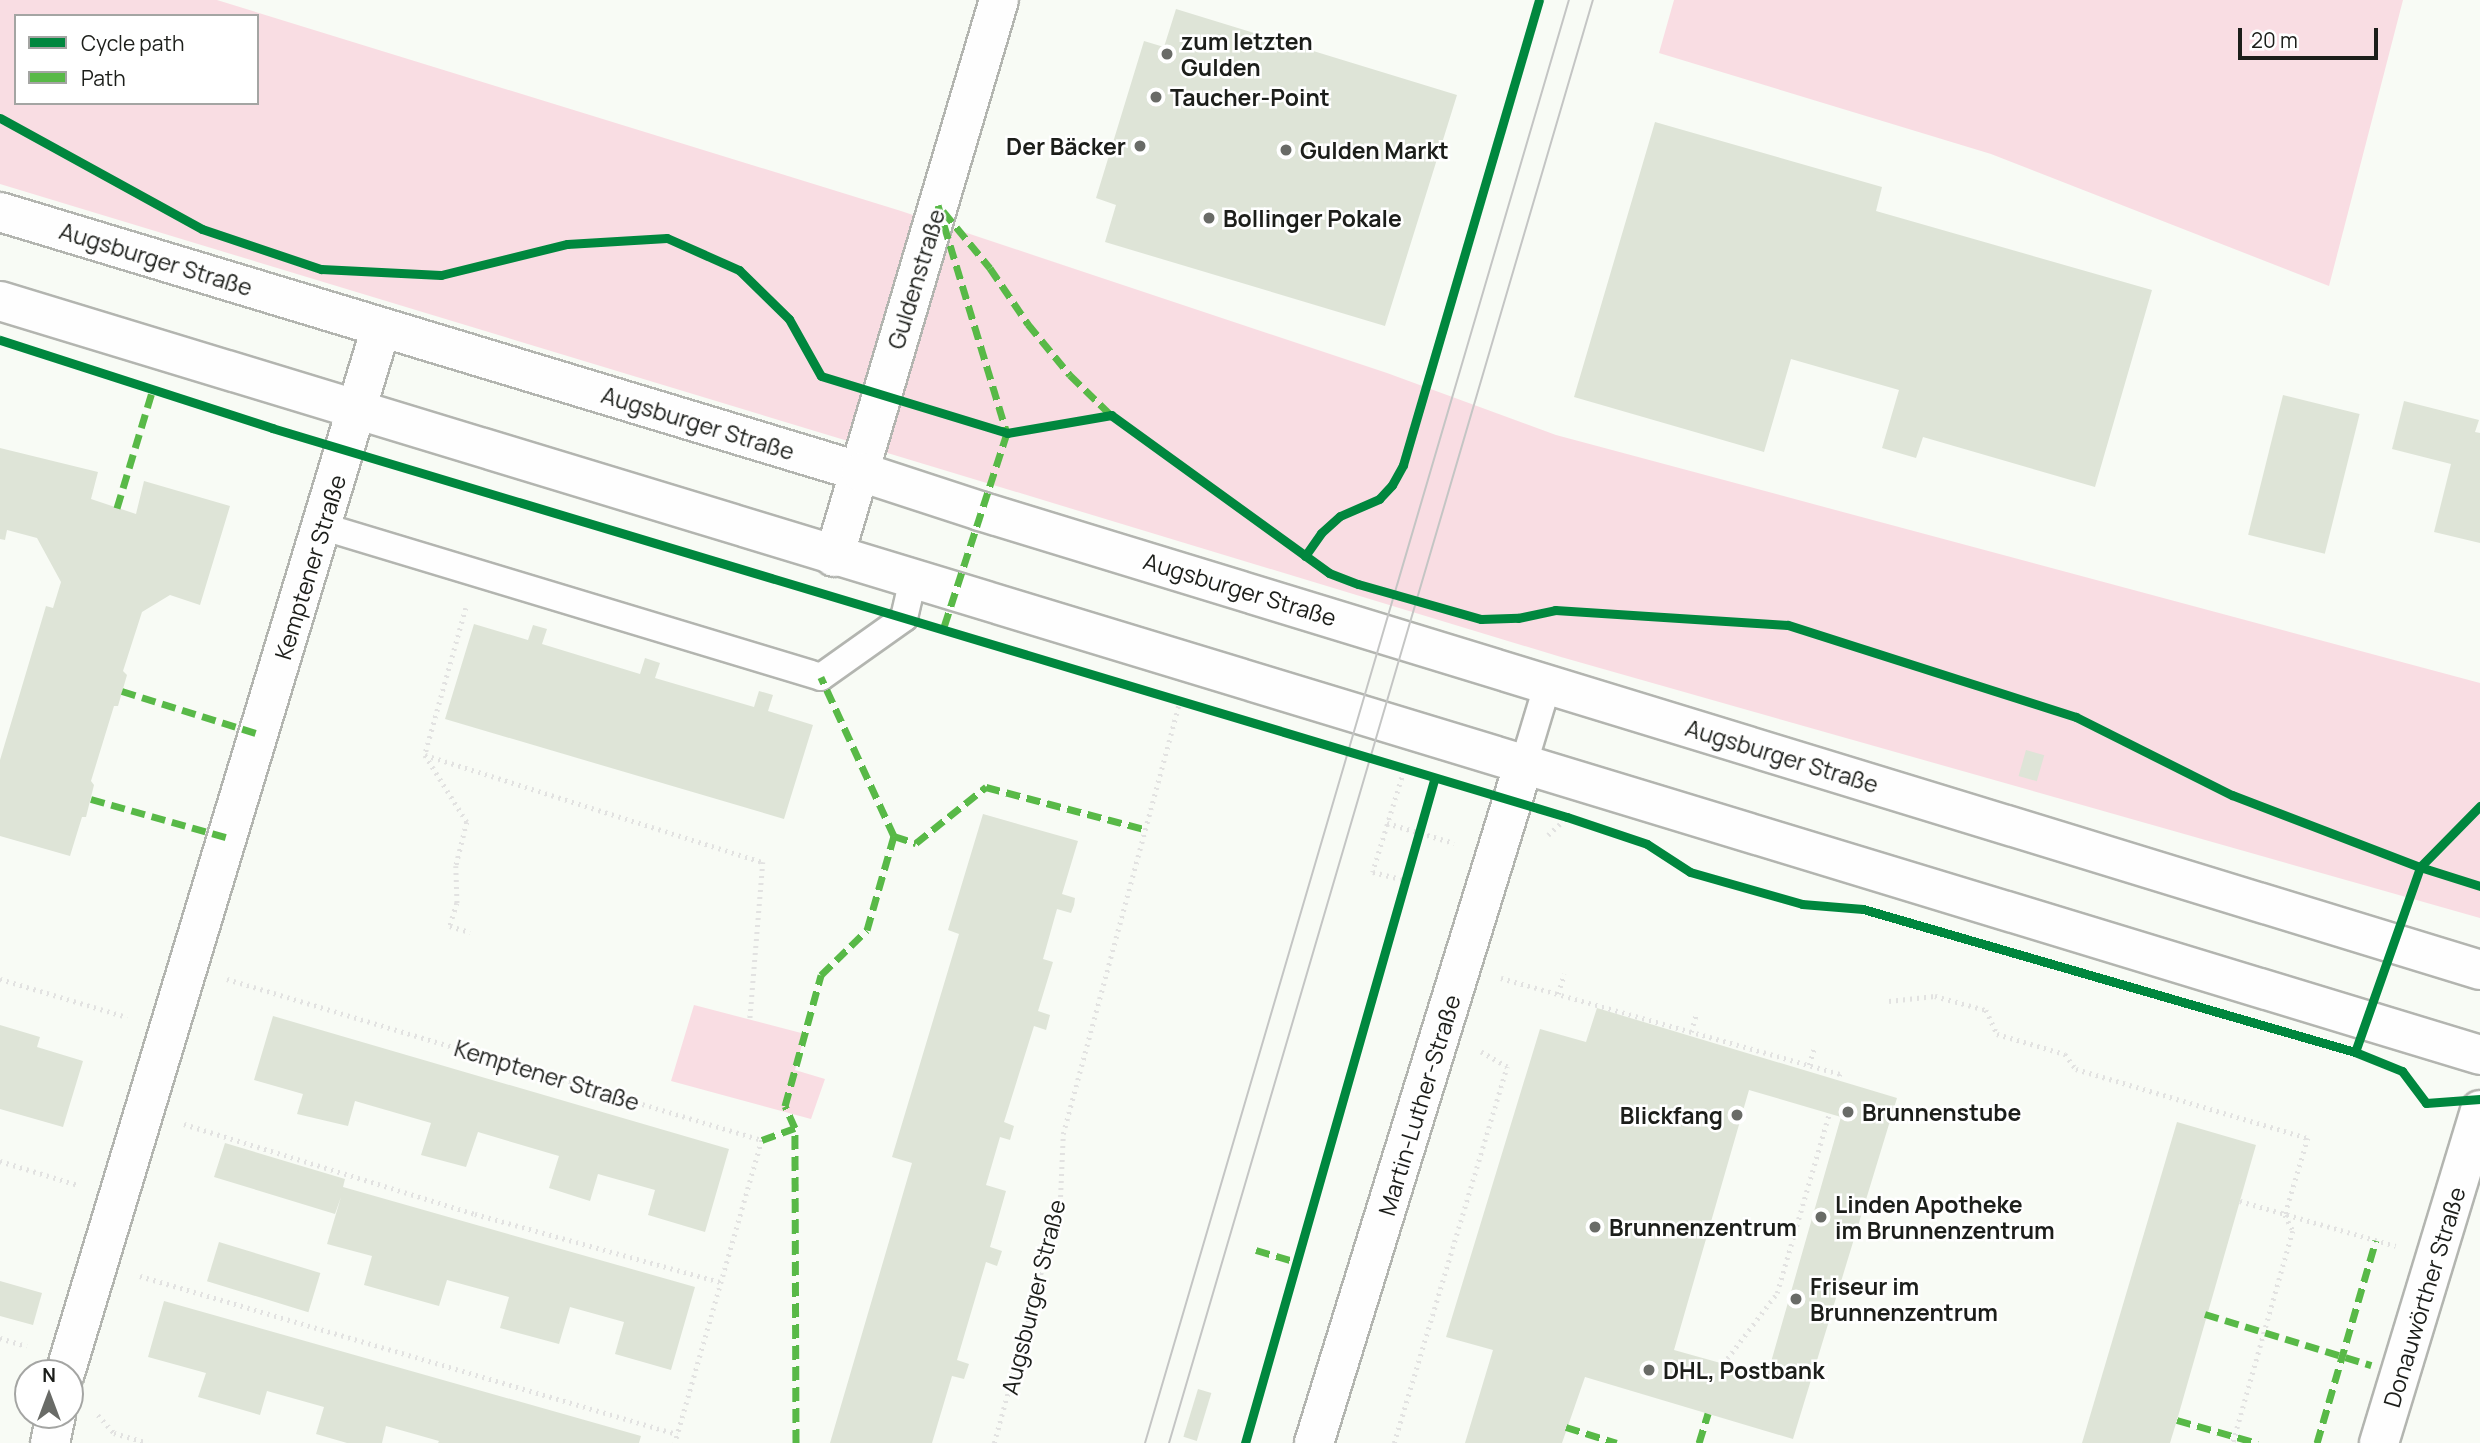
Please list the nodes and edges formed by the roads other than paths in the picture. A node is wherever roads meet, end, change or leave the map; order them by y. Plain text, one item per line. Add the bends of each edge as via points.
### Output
1 (999, 0) edge
2 (0, 212) edge
3 (0, 301) edge
4 (381, 328) junction
5 (357, 410) junction
6 (861, 471) junction
7 (321, 526) junction
8 (834, 557) junction
9 (913, 580) junction
10 (1548, 683) junction
11 (1523, 766) junction
12 (2480, 970) edge
13 (2480, 1055) edge
14 (2480, 1110) edge
15 (69, 1359) edge
16 (1314, 1443) edge
17 (2379, 1443) edge

1 - 6 street, Guldenstraße
2 - 4 street, Augsburger Straße
3 - 5 street
4 - 5 street, Kemptener Straße
4 - 6 street, Augsburger Straße
5 - 7 street, Kemptener Straße
5 - 8 street
6 - 8 street, Guldenstraße
6 - 10 street, Augsburger Straße
7 - 9 lane via 821,677 904,618
7 - 15 street, Kemptener Straße
8 - 9 street
9 - 11 street
10 - 11 lane
10 - 12 street, Augsburger Straße
11 - 13 street
11 - 16 street, Martin-Luther-Straße
14 - 17 street, Donauwörther Straße

